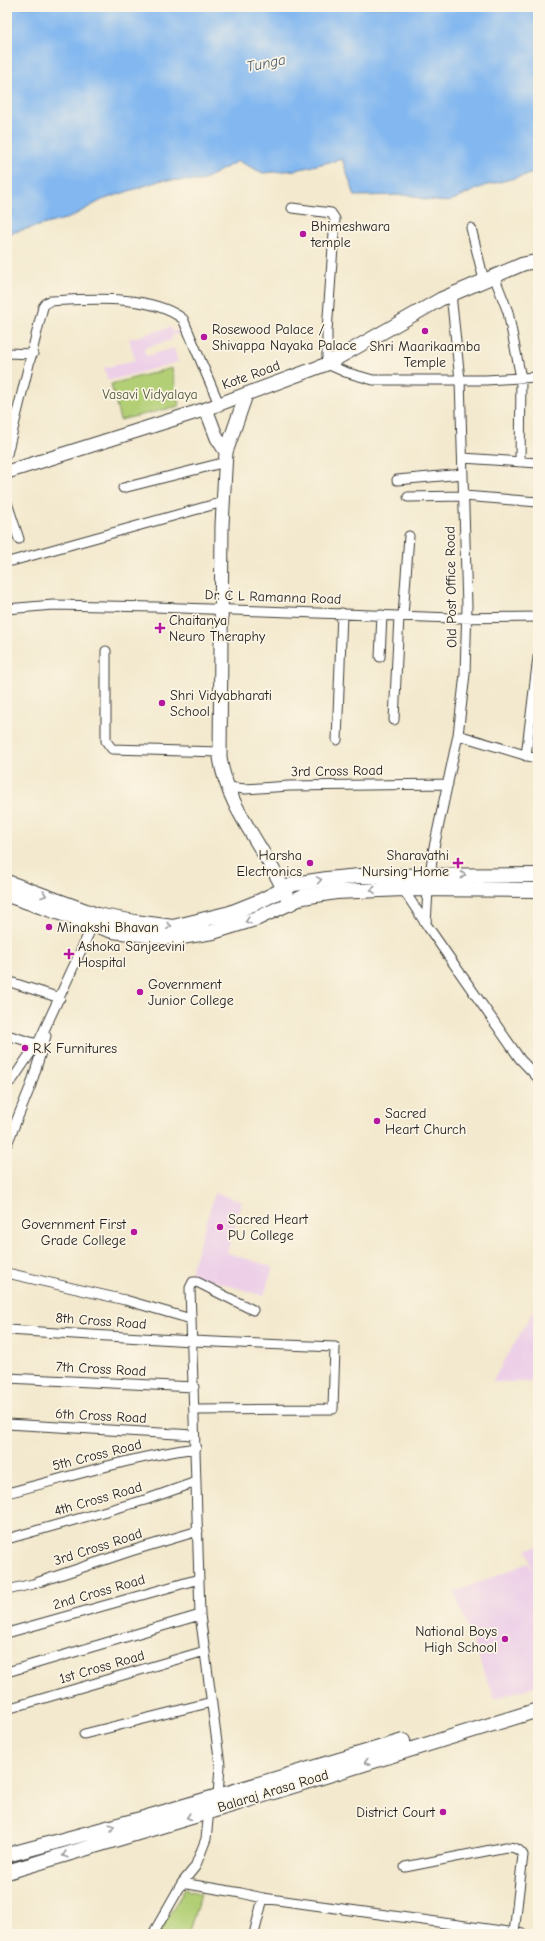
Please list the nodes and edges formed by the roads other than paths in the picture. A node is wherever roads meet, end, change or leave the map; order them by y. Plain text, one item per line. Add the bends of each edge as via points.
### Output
1 (292, 208) dead end
2 (470, 228) dead end
3 (538, 260) edge
4 (490, 278) junction
5 (451, 294) junction
6 (7, 353) edge
7 (33, 354) junction
8 (327, 364) junction
9 (538, 377) edge
10 (521, 378) junction
11 (460, 380) junction
12 (246, 395) junction
13 (219, 404) junction
14 (206, 409) junction
15 (7, 454) edge
16 (226, 457) junction
17 (462, 458) junction
18 (520, 462) junction
19 (538, 463) edge
20 (7, 472) edge
21 (463, 474) junction
22 (396, 480) dead end
23 (124, 488) dead end
24 (464, 496) junction
25 (408, 497) dead end
26 (223, 502) junction
27 (538, 502) edge
28 (7, 503) edge
29 (409, 536) dead end
30 (19, 539) dead end
31 (12, 561) dead end
32 (7, 608) edge
33 (222, 610) junction
34 (342, 613) junction
35 (382, 615) junction
36 (401, 616) junction
37 (466, 618) junction
38 (538, 618) edge
39 (106, 651) dead end
40 (380, 657) dead end
41 (538, 657) edge
42 (394, 720) dead end
43 (458, 735) junction
44 (337, 740) dead end
45 (220, 752) junction
46 (526, 756) junction
47 (538, 759) edge
48 (448, 784) junction
49 (228, 787) junction
50 (538, 875) edge
51 (430, 876) junction
52 (7, 882) edge
53 (284, 889) junction
54 (403, 889) junction
55 (428, 890) junction
56 (538, 890) edge
57 (7, 895) edge
58 (290, 904) junction
59 (95, 920) junction
60 (426, 924) junction
61 (7, 981) edge
62 (60, 998) junction
63 (52, 1014) junction
64 (7, 1035) edge
65 (37, 1044) junction
66 (538, 1078) edge
67 (7, 1084) edge
68 (7, 1144) edge
69 (7, 1273) edge
70 (254, 1310) dead end
71 (191, 1319) junction
72 (7, 1330) edge
73 (192, 1341) junction
74 (7, 1378) edge
75 (194, 1387) junction
76 (195, 1410) junction
77 (7, 1424) edge
78 (194, 1435) junction
79 (196, 1448) junction
80 (196, 1482) junction
81 (7, 1493) edge
82 (198, 1531) junction
83 (7, 1539) edge
84 (199, 1579) junction
85 (7, 1590) edge
86 (200, 1615) junction
87 (7, 1634) edge
88 (205, 1651) junction
89 (7, 1672) edge
90 (212, 1702) junction
91 (538, 1702) edge
92 (7, 1709) edge
93 (538, 1710) edge
94 (84, 1734) dead end
95 (218, 1796) junction
96 (209, 1811) junction
97 (7, 1855) edge
98 (405, 1867) dead end
99 (7, 1872) edge
100 (182, 1883) junction
101 (263, 1898) junction
102 (514, 1933) junction
103 (153, 1934) edge
104 (254, 1934) edge
105 (524, 1934) edge

1 - 8 street via 331,213 335,219
2 - 4 street
3 - 4 street, Kote Road
4 - 5 street, Kote Road
4 - 10 street via 508,312
5 - 8 street, Kote Road via 388,327
5 - 11 street, Old Post Office Road
6 - 7 street
7 - 13 street via 44,307 50,301 114,298 172,310 183,319
7 - 15 street
8 - 11 street via 372,380
8 - 12 street, Kote Road
9 - 10 street
10 - 11 street
10 - 18 street
11 - 17 street, Old Post Office Road
12 - 13 street, Kote Road
12 - 16 street
13 - 14 street, Kote Road
14 - 16 street
14 - 20 street, Kote Road
16 - 23 street
16 - 26 street
17 - 18 street
17 - 21 street, Old Post Office Road
18 - 19 street
21 - 22 street
21 - 24 street, Old Post Office Road
24 - 25 street
24 - 27 street
24 - 37 street, Old Post Office Road
26 - 31 street
26 - 33 street
28 - 30 street
29 - 36 street
32 - 33 street, Dr. C L Ramanna Road via 53,605
33 - 34 street, Dr. C L Ramanna Road
33 - 45 street
34 - 35 street, Dr. C L Ramanna Road
34 - 44 street
35 - 36 street, Dr. C L Ramanna Road
35 - 40 street
36 - 37 street, Dr. C L Ramanna Road
36 - 42 street
37 - 38 street, Dr. C L Ramanna Road
37 - 43 street, Old Post Office Road via 466,674
39 - 45 street via 106,741 109,747
41 - 46 street
43 - 46 street
43 - 48 street, Old Post Office Road
45 - 49 street via 222,775
46 - 47 street
48 - 49 street, 3rd Cross Road via 245,789
48 - 51 street, Old Post Office Road
49 - 53 street
51 -> 50 main road
53 -> 51 main road via 294,884 352,876
52 -> 59 main road
53 - 58 street
59 -> 53 main road via 173,927 230,913
54 - 55 main road
54 -> 58 main road via 336,892 303,897
54 - 60 street
55 - 56 main road
55 - 60 street
57 - 59 main road
58 -> 59 main road via 258,918 213,932 175,938 112,931
59 - 62 street
60 - 66 street via 520,1059
61 - 62 street
62 - 63 street
63 - 65 street
63 - 68 street via 31,1085
64 - 65 street
65 - 67 street
69 - 71 street via 125,1300
70 - 71 street via 193,1282 190,1288
71 - 73 street
72 - 73 street, 8th Cross Road
73 - 75 street
73 - 76 street, 8th Cross Road via 335,1347 333,1409
74 - 75 street, 7th Cross Road
75 - 76 street
76 - 78 street
77 - 78 street, 6th Cross Road
78 - 79 street
79 - 80 street
79 - 81 street, 5th Cross Road via 105,1466
80 - 82 street
80 - 83 street, 4th Cross Road via 145,1500
82 - 84 street
82 - 85 street, 3rd Cross Road
84 - 86 street
84 - 87 street, 2nd Cross Road
86 - 88 street
86 - 89 street
88 - 90 street
88 - 92 street, 1st Cross Road
90 - 94 street
90 - 95 street via 220,1765
91 - 95 main road, Balaraj Arasa Road
93 -> 96 main road, Balaraj Arasa Road
95 - 96 street
97 -> 95 main road, Balaraj Arasa Road
96 -> 99 main road, Balaraj Arasa Road
96 - 100 street via 206,1839 195,1867
98 - 102 street via 506,1847 520,1850 523,1855
100 - 101 street
100 - 103 street
101 - 102 street
101 - 104 street
102 - 105 street

